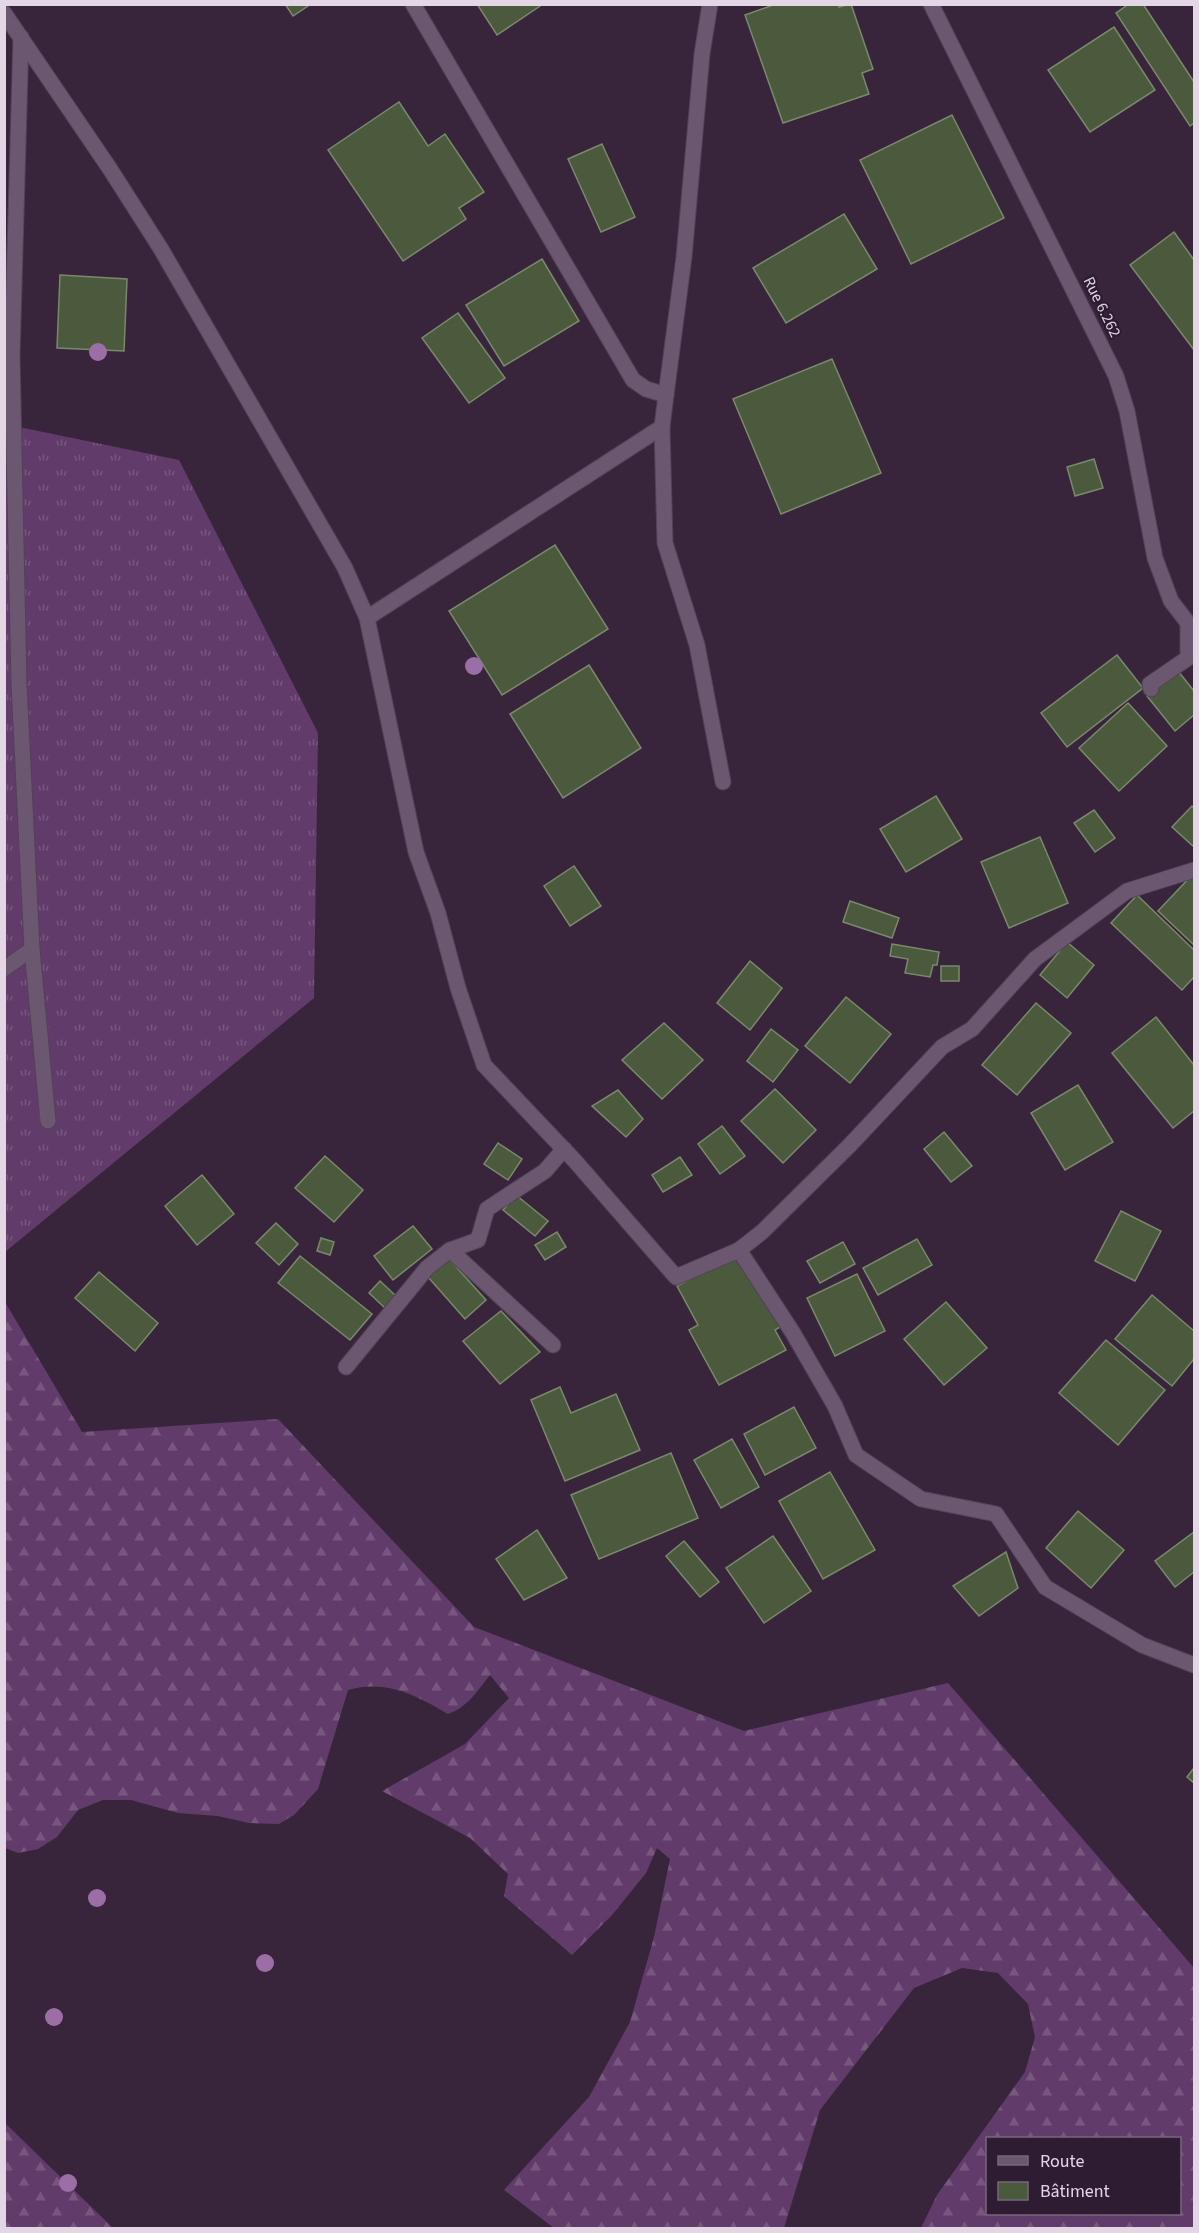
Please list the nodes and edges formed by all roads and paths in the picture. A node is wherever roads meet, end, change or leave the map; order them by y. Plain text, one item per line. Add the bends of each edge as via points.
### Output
1 (413, 4) edge
2 (710, 4) edge
3 (931, 4) edge
4 (4, 13) edge
5 (21, 37) junction
6 (666, 395) junction
7 (662, 427) junction
8 (367, 618) junction
9 (1188, 623) junction
10 (1194, 639) edge
11 (1151, 689) dead end
12 (723, 782) dead end
13 (1194, 870) edge
14 (32, 949) junction
15 (4, 969) edge
16 (48, 1121) dead end
17 (564, 1149) junction
18 (450, 1250) junction
19 (739, 1250) junction
20 (553, 1345) dead end
21 (346, 1367) dead end
22 (1194, 1665) edge

1 - 6 street via 633,380
2 - 6 street
3 - 9 street, Rue 6.262 via 1116,376 1127,411 1155,558 1171,601
4 - 5 street
5 - 8 street via 161,249 345,568
5 - 14 street via 12,356 19,684
6 - 7 street
7 - 8 street
7 - 12 street via 665,543 697,645
8 - 17 street via 416,852 484,1065
9 - 10 street, Rue 6.262
9 - 11 street via 1188,658 1150,684
13 - 19 street via 1127,891 1035,958 972,1029 942,1047 842,1153
14 - 15 street
14 - 16 street
17 - 18 street via 545,1171 487,1209 478,1240
17 - 19 street via 676,1277
18 - 20 street
18 - 21 street via 427,1268
19 - 22 street via 835,1406 856,1455 921,1499 996,1514 1045,1587 1142,1645

